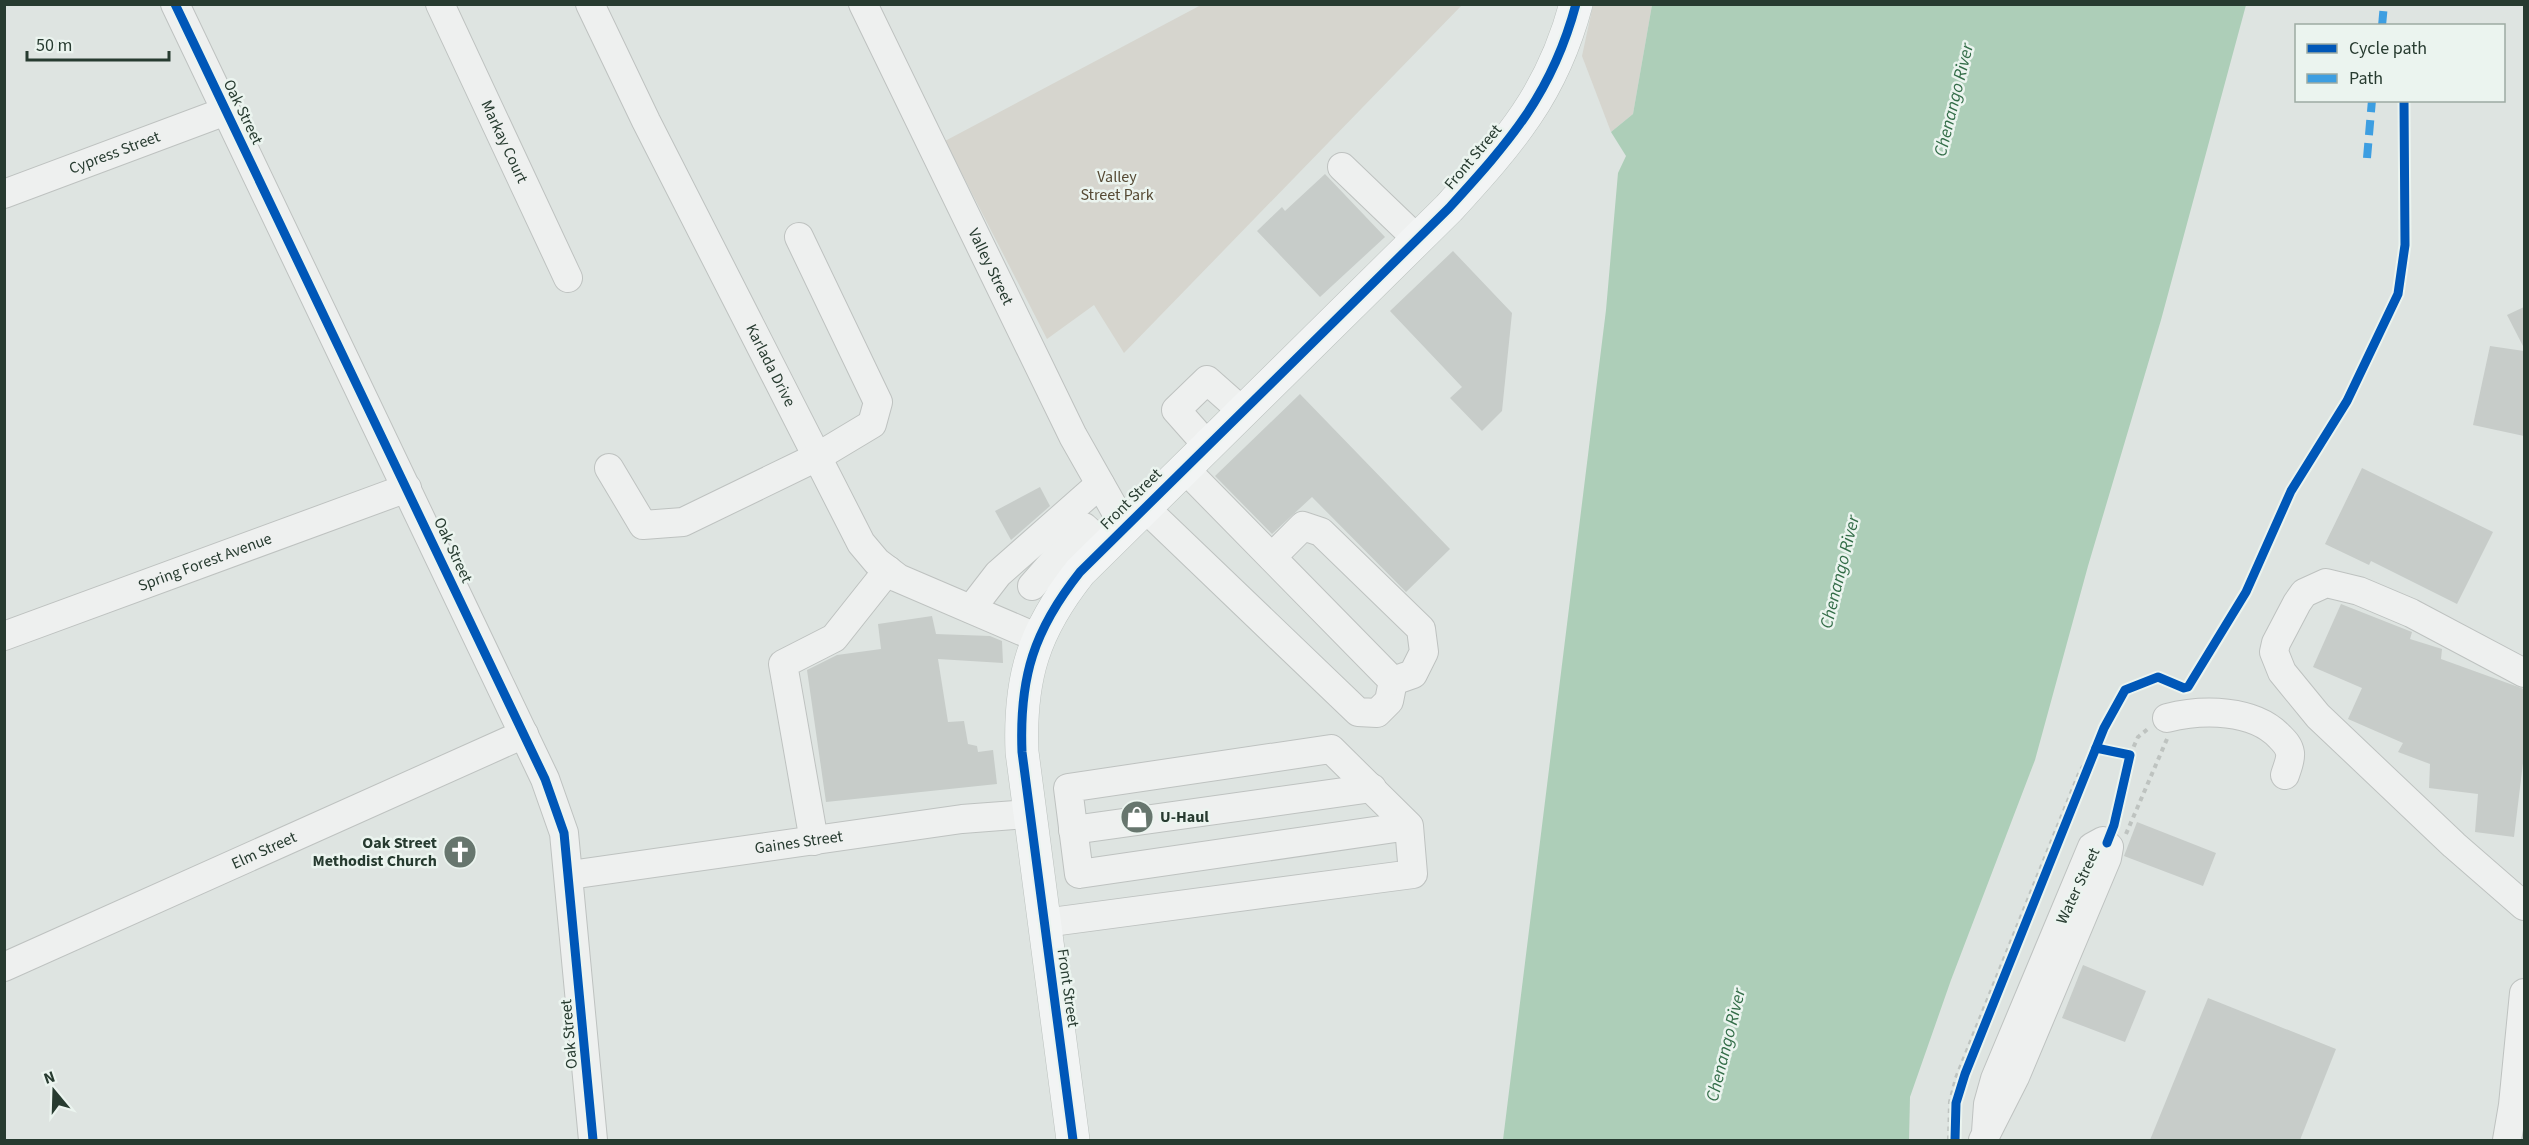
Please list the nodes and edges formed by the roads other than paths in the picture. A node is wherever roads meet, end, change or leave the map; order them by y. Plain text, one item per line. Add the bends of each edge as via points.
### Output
1 (175, 4) edge
2 (440, 4) edge
3 (590, 4) edge
4 (1576, 4) edge
5 (874, 8) edge
6 (226, 111) junction
7 (1342, 166) dead end
8 (4, 194) edge
9 (799, 237) dead end
10 (1417, 239) junction
11 (568, 278) dead end
12 (1242, 411) junction
13 (1207, 445) junction
14 (817, 457) junction
15 (609, 468) dead end
16 (1184, 468) junction
17 (1100, 484) junction
18 (406, 488) junction
19 (1105, 524) junction
20 (1272, 557) junction
21 (888, 570) junction
22 (998, 574) junction
23 (1047, 591) junction
24 (971, 609) junction
25 (4, 636) edge
26 (1038, 638) junction
27 (2524, 674) edge
28 (1393, 681) junction
29 (2167, 718) road end
30 (524, 734) junction
31 (2284, 775) dead end
32 (1372, 788) junction
33 (1029, 814) junction
34 (1410, 826) junction
35 (1073, 830) junction
36 (814, 841) junction
37 (570, 875) junction
38 (2524, 906) edge
39 (1044, 923) junction
40 (4, 967) edge
41 (2524, 993) edge
42 (1992, 1138) edge
43 (593, 1140) edge
44 (1073, 1140) edge
45 (2507, 1140) edge

1 - 6 street, Oak Street
2 - 11 street, Markay Court
3 - 14 street, Karlada Drive
4 - 10 main road, Front Street via 1565,44 1541,95 1496,156
5 - 17 street, Valley Street via 1073,436
6 - 8 street, Cypress Street
6 - 18 street, Oak Street
7 - 10 street
9 - 14 street via 878,402 872,424
10 - 12 main road, Front Street
12 - 13 main road, Front Street
12 - 13 street via 1207,380 1176,410
13 - 16 main road, Front Street
14 - 15 street via 683,522 643,525
14 - 21 street, Karlada Drive via 861,543
16 - 19 main road, Front Street
16 - 20 street
17 - 19 street, Valley Street
17 - 19 street
18 - 25 street, Spring Forest Avenue
18 - 30 street, Oak Street
19 - 22 street
19 - 23 main road, Front Street
19 - 28 street, Valley Street via 1358,712 1377,713 1389,701
20 - 28 street
20 - 28 street via 1303,526 1321,532 1421,629 1425,652 1413,674
21 - 24 street, Karlada Drive
21 - 36 street via 834,638 783,664
22 - 23 street
22 - 24 street
23 - 26 main road, Front Street
24 - 26 street, Karlada Drive
26 - 33 main road, Front Street via 1027,676 1021,724
27 - 38 street via 2411,613 2359,591 2326,583 2304,593 2274,652 2282,672 2318,716
29 - 31 street via 2211,714 2262,722 2289,749 2290,760
30 - 37 street, Oak Street via 564,832
30 - 40 street, Elm Street
32 - 34 street
32 - 35 street
32 - 35 street via 1331,749 1068,788
33 - 36 street, Gaines Street via 962,819
33 - 39 main road, Front Street
34 - 35 street via 1079,874
34 - 39 street via 1413,874
36 - 37 street, Gaines Street
37 - 43 street, Oak Street
39 - 44 main road, Front Street
41 - 45 street
42 - 42 street, Water Street via 2107,858 2109,847 2103,842 2092,846 1995,1079 1988,1104

